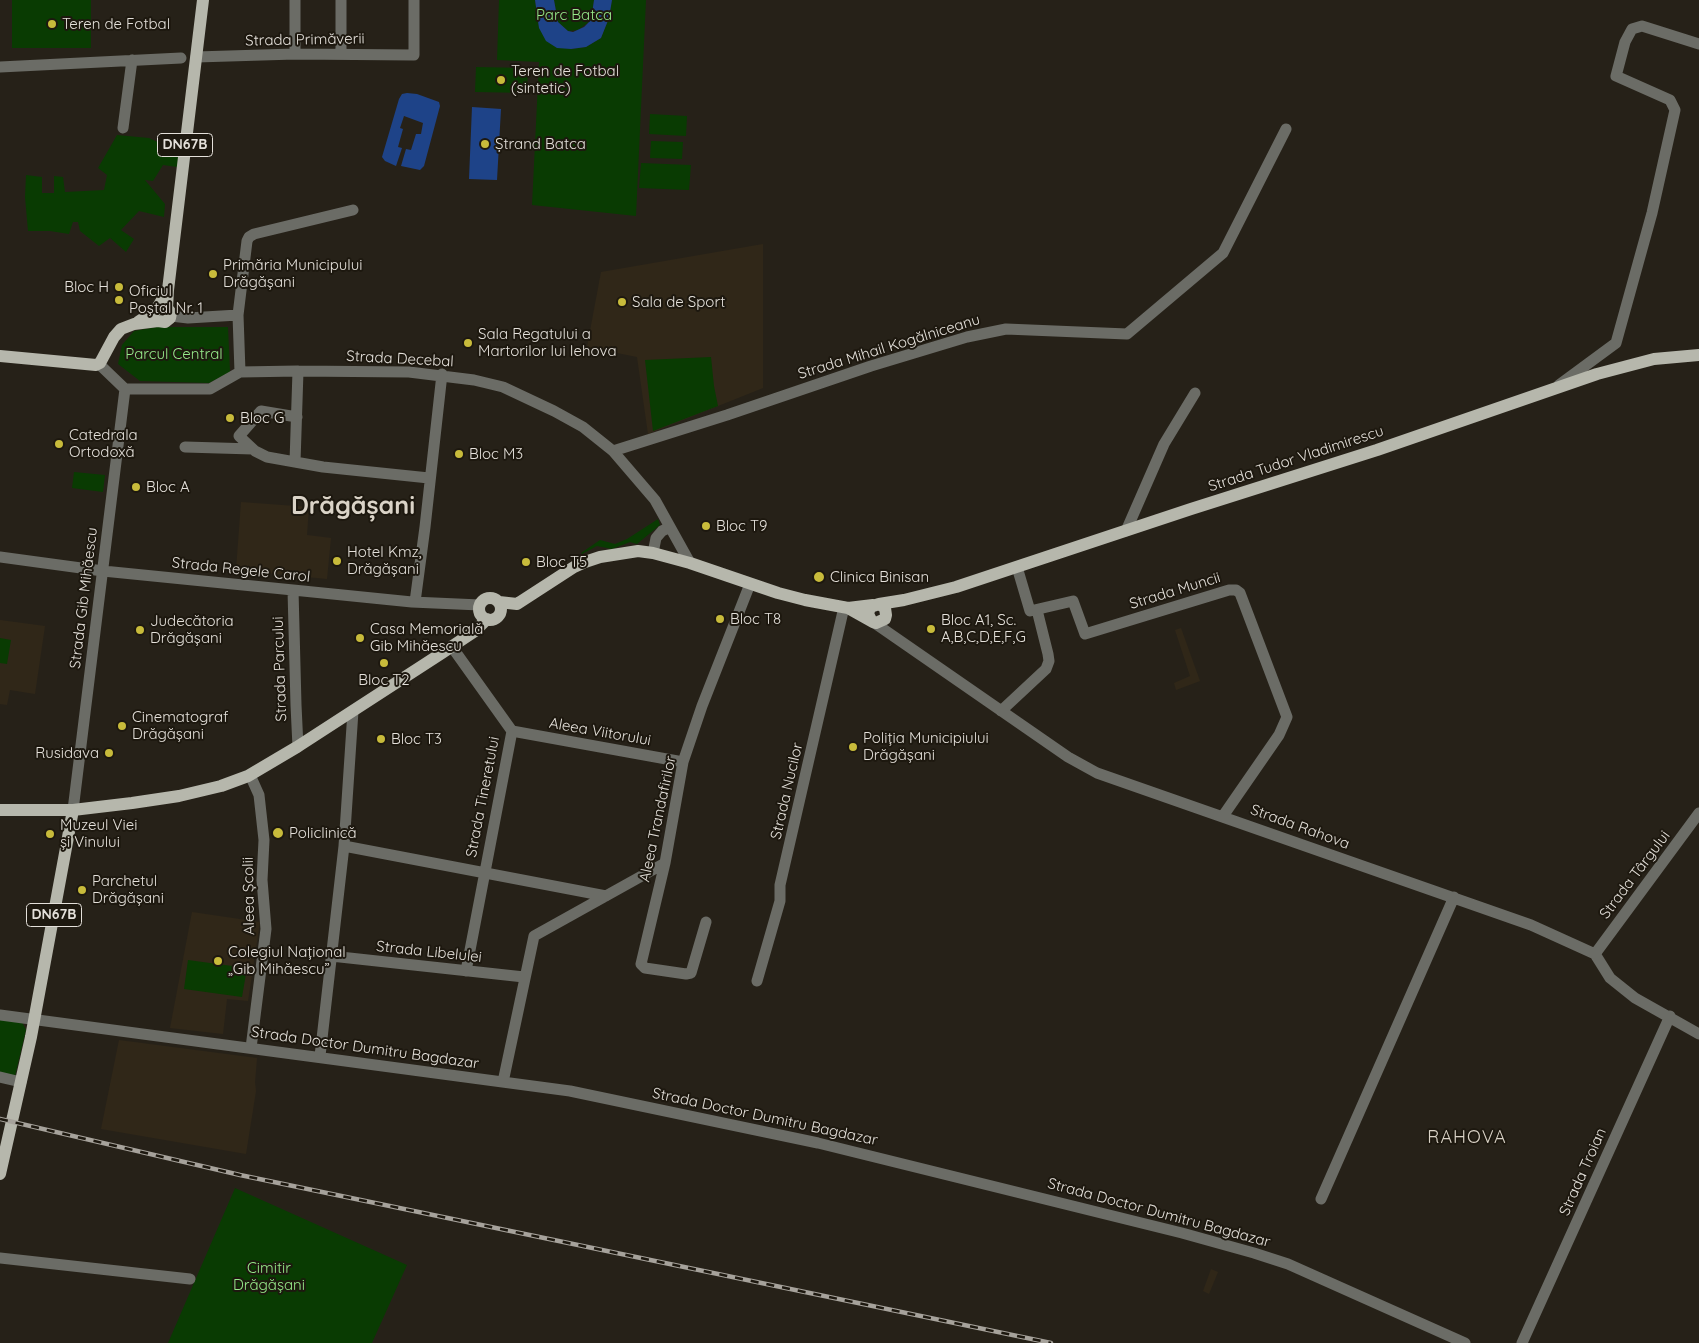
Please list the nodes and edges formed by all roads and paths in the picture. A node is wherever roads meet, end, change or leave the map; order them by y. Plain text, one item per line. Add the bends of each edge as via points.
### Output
1 (203, 0) edge
2 (295, 0) edge
3 (341, 0) edge
4 (414, 0) edge
5 (1699, 44) edge
6 (295, 54) junction
7 (341, 54) junction
8 (196, 57) junction
9 (181, 58) dead end
10 (132, 60) junction
11 (0, 67) edge
12 (123, 128) dead end
13 (1286, 129) dead end
14 (353, 210) dead end
15 (162, 313) junction
16 (238, 315) junction
17 (1699, 355) edge
18 (0, 356) edge
19 (99, 364) junction
20 (298, 371) junction
21 (240, 372) junction
22 (442, 374) junction
23 (125, 389) junction
24 (1551, 390) junction
25 (1195, 393) dead end
26 (297, 417) junction
27 (185, 447) dead end
28 (253, 449) junction
29 (614, 451) junction
30 (295, 462) junction
31 (429, 478) junction
32 (670, 527) junction
33 (1126, 531) junction
34 (653, 553) junction
35 (0, 557) edge
36 (690, 563) junction
37 (1017, 568) junction
38 (102, 571) junction
39 (750, 584) junction
40 (293, 590) junction
41 (415, 602) junction
42 (480, 605) junction
43 (846, 607) junction
44 (499, 608) junction
45 (1037, 610) junction
46 (878, 614) junction
47 (487, 620) junction
48 (452, 647) junction
49 (353, 711) junction
50 (1001, 711) junction
51 (512, 732) junction
52 (298, 747) junction
53 (683, 762) junction
54 (250, 775) junction
55 (0, 810) edge
56 (73, 810) junction
57 (1699, 813) edge
58 (1223, 816) junction
59 (344, 846) junction
60 (665, 863) junction
61 (484, 872) junction
62 (606, 896) junction
63 (1454, 897) junction
64 (706, 922) dead end
65 (1594, 954) junction
66 (331, 956) junction
67 (466, 971) junction
68 (524, 977) junction
69 (757, 981) dead end
70 (0, 1015) edge
71 (1670, 1016) junction
72 (34, 1020) junction
73 (1699, 1034) edge
74 (251, 1048) junction
75 (320, 1056) junction
76 (0, 1077) edge
77 (21, 1082) junction
78 (503, 1082) junction
79 (0, 1174) edge
80 (1321, 1199) dead end
81 (0, 1258) edge
82 (190, 1279) dead end
83 (1526, 1342) edge
84 (1465, 1343) edge

1 - 8 main road, DN67B
2 - 6 street
3 - 7 street
4 - 7 street, Strada Primăverii via 414,54
5 - 24 street via 1642,26 1632,29 1625,42 1616,76 1670,100 1675,110 1652,213 1616,343
6 - 7 street, Strada Primăverii
6 - 8 street, Strada Primăverii
8 - 15 main road, DN67B via 168,290
9 - 10 street
10 - 11 street
10 - 12 street
13 - 29 street, Strada Mihail Kogălniceanu via 1223,253 1127,334 1006,330 967,337
14 - 16 street via 249,237
15 - 16 street via 188,318
15 - 19 main road via 118,331
16 - 21 street
17 - 24 main road, Strada Tudor Vladimirescu via 1654,359
18 - 19 main road
19 - 23 street
20 - 21 street, Strada Decebal
20 - 22 street, Strada Decebal
20 - 26 street
21 - 23 street via 210,389
22 - 29 street, Strada Decebal via 516,392 583,427
22 - 31 street
23 - 38 street, Strada Gib Mihăescu / DN67B
24 - 33 main road, Strada Tudor Vladimirescu
25 - 33 street via 1164,444
26 - 28 street via 261,411 239,436
26 - 30 street
27 - 28 street
28 - 30 street via 267,457
29 - 32 street, Strada Decebal via 648,490
30 - 31 street
31 - 41 street
32 - 34 street via 656,538
32 - 36 street, Strada Decebal
33 - 37 main road, Strada Tudor Vladimirescu
34 - 36 main road
34 - 44 main road via 620,553 585,562 516,604
35 - 38 street, Strada Regele Carol
36 - 39 main road
37 - 45 street via 1030,611
37 - 46 main road, Strada Tudor Vladimirescu via 904,600
38 - 40 street, Strada Regele Carol
38 - 56 street, Strada Gib Mihăescu / DN67B
39 - 43 main road via 805,600
39 - 53 street, Aleea Trandafirilor
40 - 41 street, Strada Regele Carol
40 - 52 street, Strada Parcului
41 - 42 street, Strada Regele Carol
42 - 44 main road via 490,598
42 - 47 main road via 480,612
43 - 46 main road
43 - 69 street, Strada Nucilor via 780,885 780,900
44 - 47 main road via 494,619
45 - 50 street via 1049,661 1046,669
45 - 58 street, Strada Muncii via 1073,601 1085,634 1229,590 1240,593 1287,717 1279,735
46 - 50 street, Strada Rahova via 893,636
47 - 48 main road
48 - 49 main road
48 - 51 street, Strada Tineretului
49 - 52 main road
49 - 59 street
50 - 58 street, Strada Rahova via 1097,773
51 - 53 street, Aleea Viitorului
51 - 61 street, Strada Tineretului
52 - 54 main road
53 - 60 street, Aleea Trandafirilor
54 - 56 main road via 179,796
54 - 74 street, Aleea Școlii via 259,795 264,840 266,929
55 - 56 main road
56 - 72 main road, DN67B
57 - 65 street, Strada Târgului
58 - 63 street, Strada Rahova
59 - 61 street
59 - 66 street
60 - 62 street
60 - 64 street, Aleea Trandafirilor via 641,964 645,968 691,973
61 - 62 street
61 - 67 street, Strada Tineretului
62 - 68 street via 534,936
63 - 65 street, Strada Rahova via 1531,925
63 - 80 street
65 - 71 street via 1610,978 1635,998
66 - 67 street, Strada Libelulei
66 - 75 street
67 - 68 street, Strada Libelulei
68 - 78 street
70 - 72 street, Strada Doctor Dumitru Bagdazar
71 - 73 street
71 - 83 street, Strada Troian
72 - 74 street, Strada Doctor Dumitru Bagdazar
72 - 77 main road, DN67B
74 - 75 street, Strada Doctor Dumitru Bagdazar
75 - 78 street, Strada Doctor Dumitru Bagdazar
76 - 77 street
77 - 79 main road, DN67B
78 - 84 street, Strada Doctor Dumitru Bagdazar via 570,1091 818,1142 1182,1233 1288,1264
81 - 82 street

